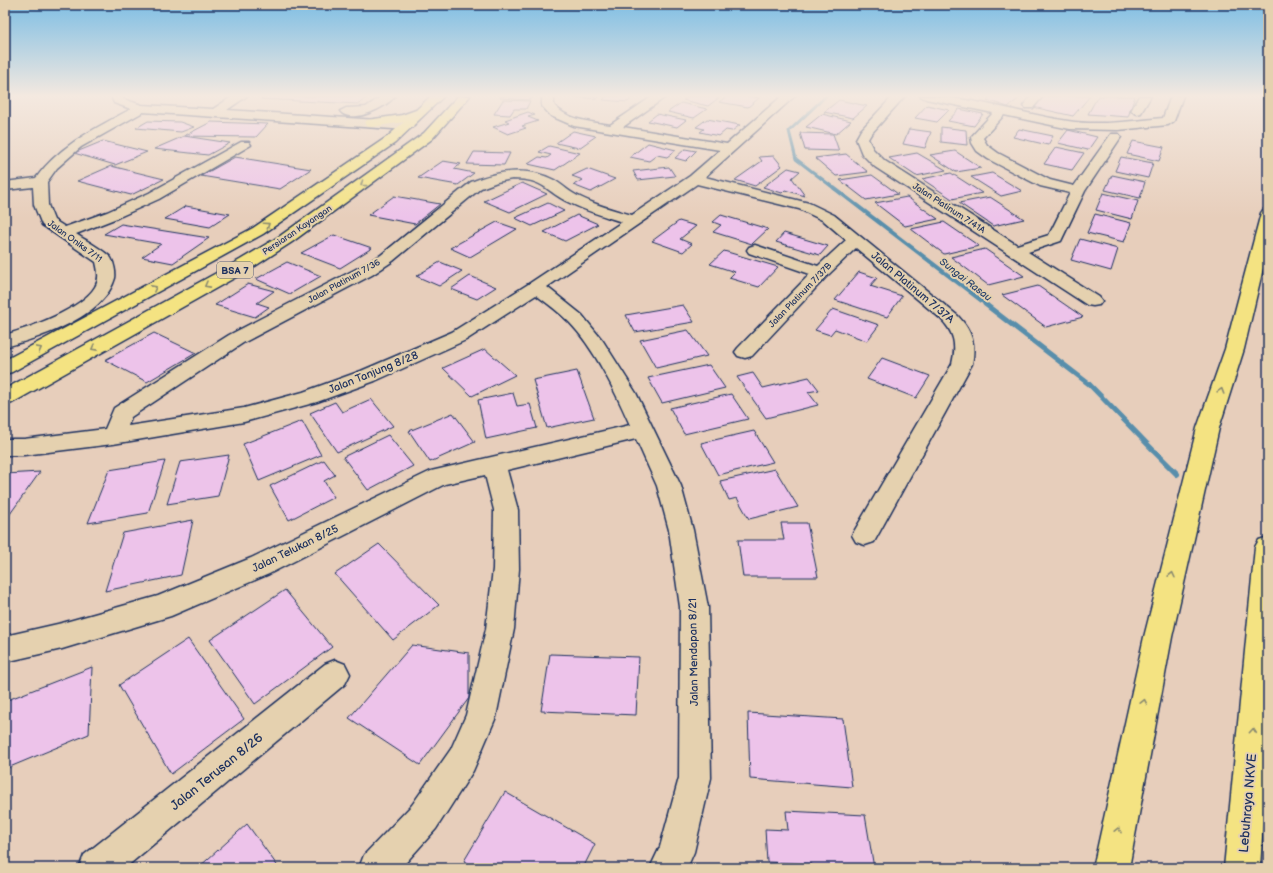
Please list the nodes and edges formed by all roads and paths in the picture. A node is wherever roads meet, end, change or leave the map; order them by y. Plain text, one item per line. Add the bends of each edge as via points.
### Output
1 (90, 137) edge
2 (390, 137) edge
3 (395, 137) edge
4 (414, 137) edge
5 (427, 137) edge
6 (660, 137) edge
7 (742, 137) edge
8 (863, 137) edge
9 (977, 137) edge
10 (1115, 137) dead end
11 (391, 140) junction
12 (245, 145) dead end
13 (729, 148) junction
14 (387, 167) junction
15 (695, 179) junction
16 (40, 182) junction
17 (5, 186) edge
18 (1078, 191) junction
19 (1268, 213) edge
20 (632, 220) junction
21 (64, 233) junction
22 (856, 240) junction
23 (755, 250) dead end
24 (1015, 250) junction
25 (821, 272) junction
26 (536, 287) junction
27 (1093, 301) dead end
28 (5, 341) edge
29 (745, 352) dead end
30 (5, 368) edge
31 (5, 398) edge
32 (643, 430) junction
33 (112, 436) junction
34 (5, 448) edge
35 (494, 464) junction
36 (865, 535) dead end
37 (1268, 547) edge
38 (5, 649) edge
39 (335, 674) dead end
40 (97, 868) edge
41 (377, 868) edge
42 (668, 868) edge
43 (1111, 868) edge
44 (1242, 868) edge

1 - 16 street via 52,165
2 - 11 main road
3 - 11 main road, Persiaran Kayangan / BSA 7
4 - 14 main road
5 - 14 main road, Persiaran Kayangan / BSA 7
6 - 13 street
7 - 13 street, Jalan Tanjung 8/28
8 - 24 street, Jalan Platinum 7/41A via 867,151 880,164
9 - 18 street via 982,148 993,156 1045,183
10 - 18 street
30 -> 11 main road, Persiaran Kayangan / BSA 7 via 246,238
12 - 21 street via 154,196
13 - 15 street, Jalan Tanjung 8/28
14 -> 31 main road, Persiaran Kayangan / BSA 7 via 252,260
15 - 20 street, Jalan Tanjung 8/28
15 - 22 street, Jalan Platinum 7/37A via 804,206 829,218
16 - 17 street
16 - 21 street, Jalan Oniks 7/11 via 40,205 47,222
18 - 24 street via 1055,238
43 -> 19 main road via 1158,637 1208,428 1238,338
20 - 26 street, Jalan Tanjung 8/28
20 - 33 street, Jalan Platinum 7/36 via 572,199 538,178 522,175 486,180 476,185 387,258 236,339 122,413
21 - 28 street, Jalan Oniks 7/11 via 104,260 108,276 101,292 83,309 30,333
22 - 25 street, Jalan Platinum 7/37B
22 - 36 street, Jalan Platinum 7/37A via 958,325 966,349 962,364
23 - 25 street
24 - 27 street, Jalan Platinum 7/41A
25 - 29 street, Jalan Platinum 7/37B
26 - 32 street, Jalan Mendapan 8/21 via 576,319 588,335 626,393
26 - 33 street, Jalan Tanjung 8/28 via 459,336 368,376 310,397 244,415
32 - 35 street, Jalan Telukan 8/25
32 - 42 street, Jalan Mendapan 8/21 via 669,486 681,530 694,608 695,778 676,852
33 - 34 street, Jalan Tanjung 8/28
35 - 38 street, Jalan Telukan 8/25 via 439,477 260,566 161,607 62,636
35 - 41 street via 506,510 506,569 500,629 481,717 462,760 424,817
44 -> 37 main road, Lebuhraya NKVE
39 - 40 street, Jalan Terusan 8/26

